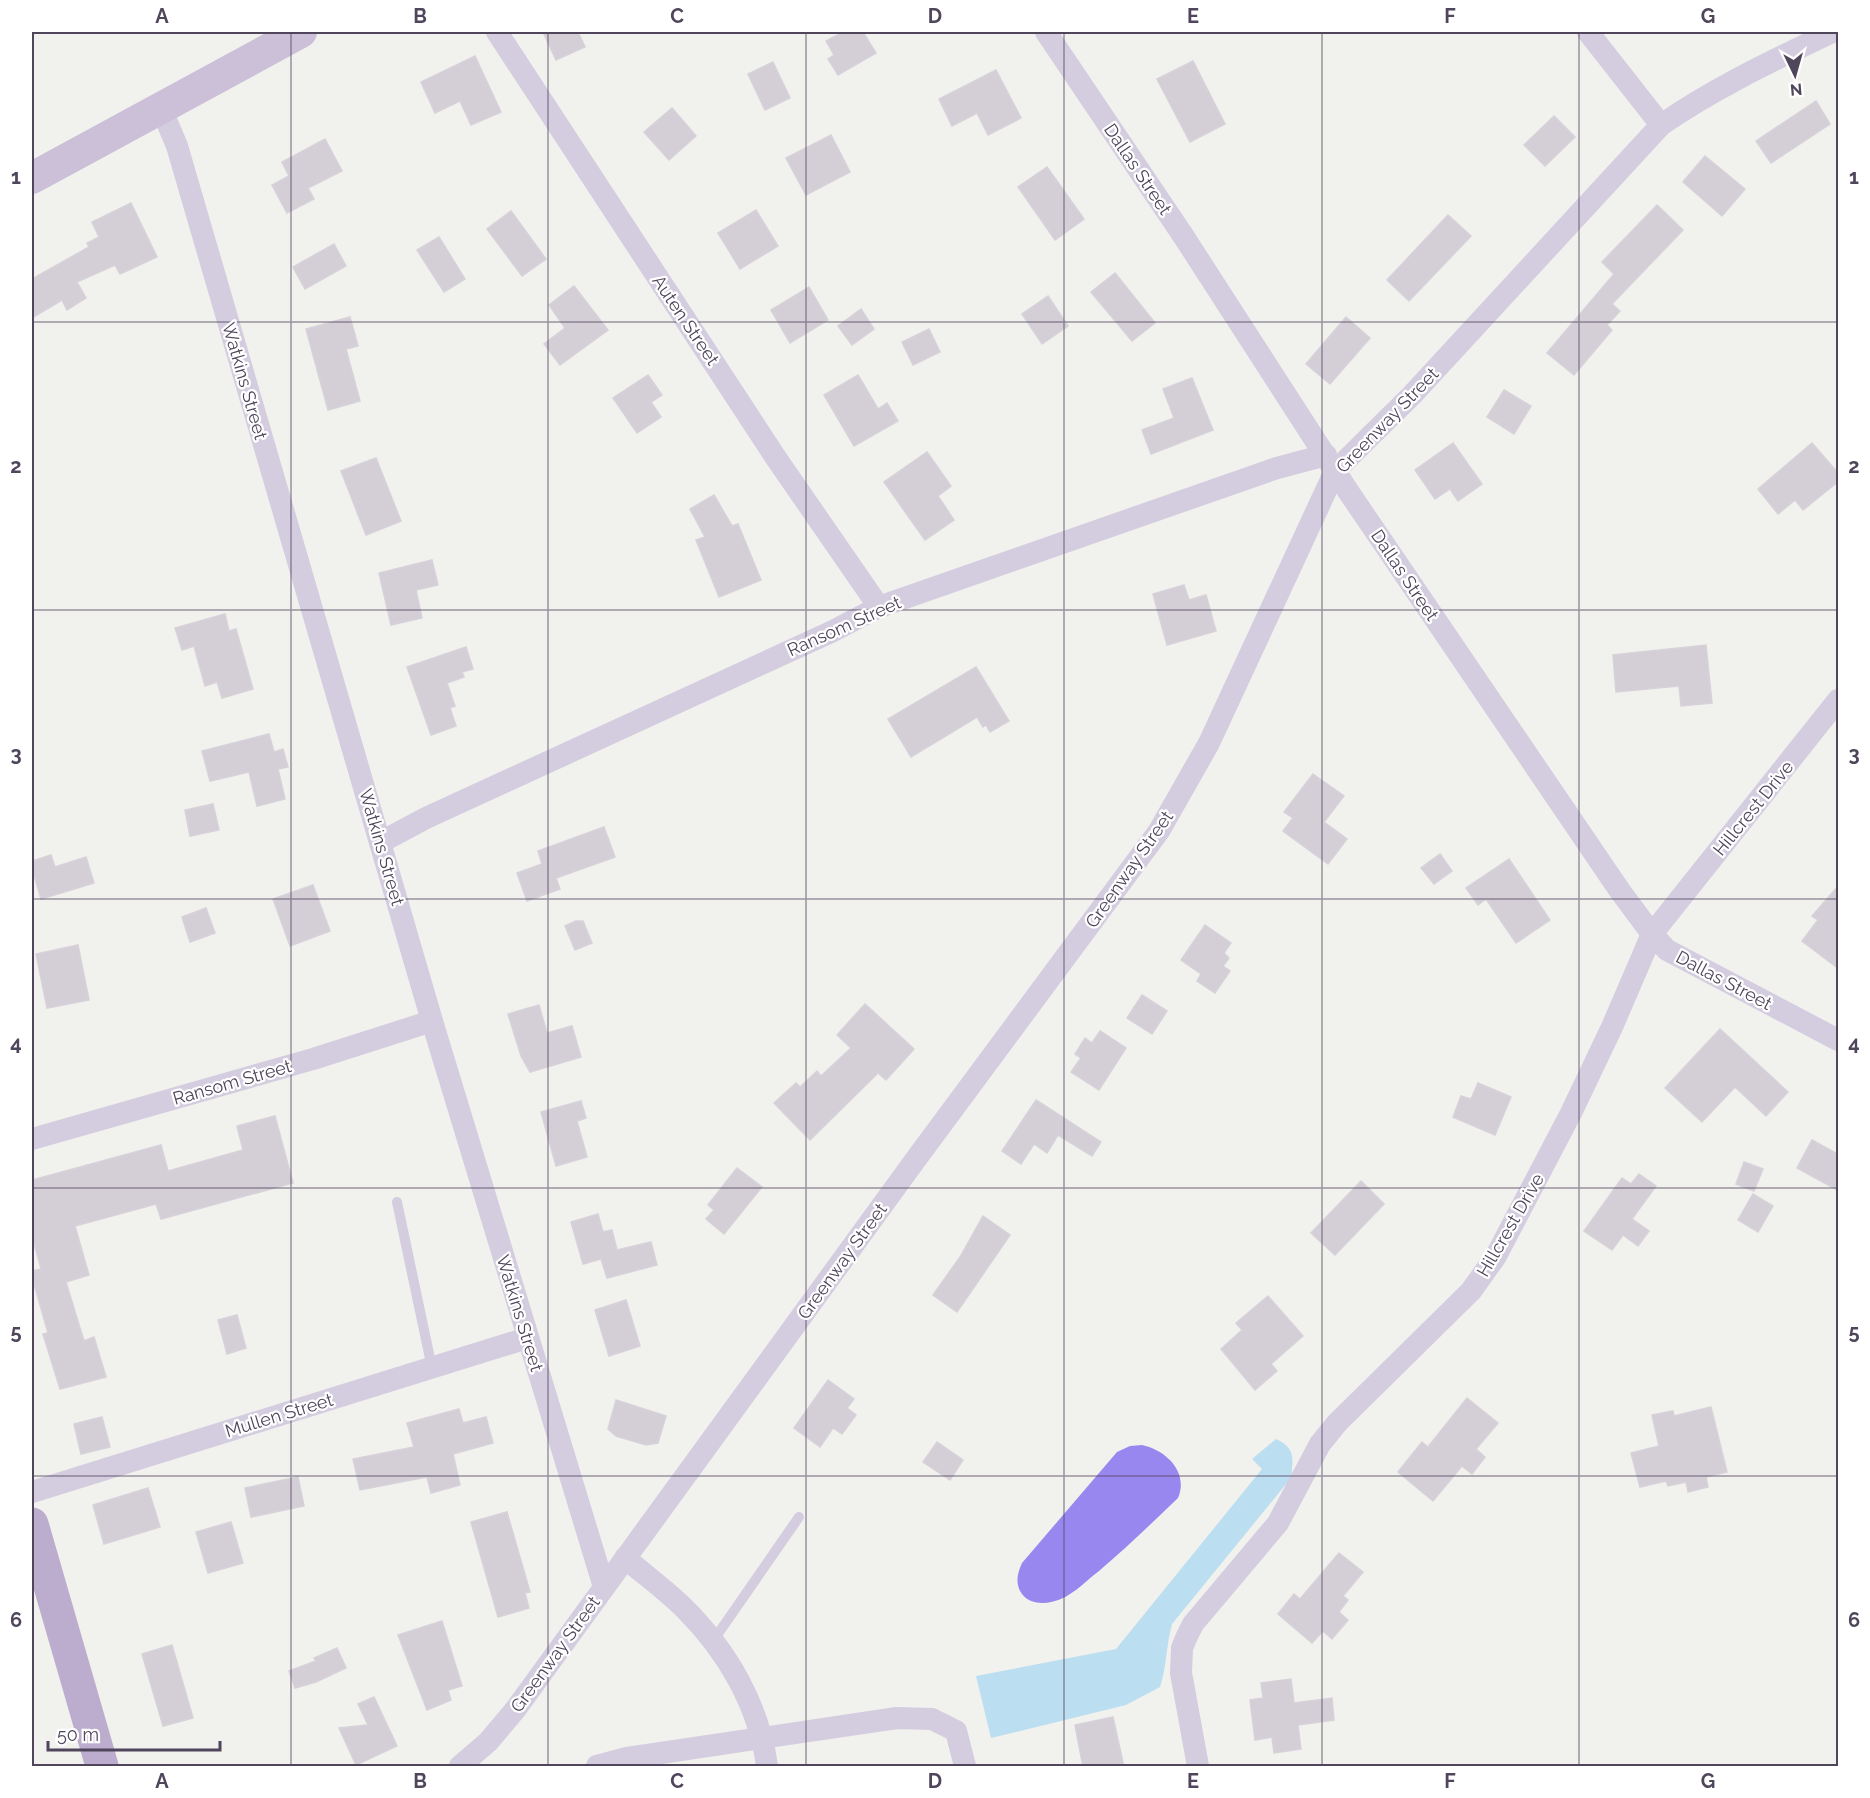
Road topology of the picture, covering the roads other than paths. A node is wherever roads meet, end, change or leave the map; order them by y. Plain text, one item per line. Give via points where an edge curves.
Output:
1 (302, 32) edge
2 (497, 32) edge
3 (1046, 32) edge
4 (1588, 32) edge
5 (1832, 32) edge
6 (161, 108) junction
7 (1661, 125) junction
8 (32, 178) edge
9 (1331, 463) junction
10 (879, 607) junction
11 (1839, 700) edge
12 (381, 842) junction
13 (1652, 934) junction
14 (432, 1022) junction
15 (1839, 1040) edge
16 (32, 1139) edge
17 (397, 1202) dead end
18 (527, 1338) junction
19 (432, 1368) junction
20 (32, 1492) edge
21 (799, 1517) dead end
22 (32, 1524) edge
23 (625, 1558) junction
24 (604, 1587) junction
25 (712, 1641) junction
26 (761, 1737) junction
27 (102, 1767) edge
28 (460, 1767) edge
29 (597, 1767) edge
30 (767, 1767) edge
31 (965, 1767) edge
32 (1198, 1767) edge

1 - 6 main road
2 - 10 street, Auten Street via 776,458
3 - 9 street, Dallas Street
4 - 7 street
5 - 7 street, Greenway Street
6 - 8 main road
6 - 12 street, Watkins Street via 177,146
7 - 9 street, Greenway Street via 1412,395
9 - 10 street, Ransom Street via 1277,468
9 - 13 street, Dallas Street
9 - 23 street, Greenway Street via 1209,743 1159,831
10 - 12 street, Ransom Street
11 - 13 street, Hillcrest Drive
12 - 14 street, Watkins Street
13 - 15 street, Dallas Street via 1667,950
13 - 32 street, Hillcrest Drive via 1575,1104 1496,1256 1471,1291 1337,1423 1320,1444 1278,1523 1193,1624 1182,1648 1182,1673
14 - 16 street, Ransom Street
14 - 18 street, Watkins Street
17 - 19 lane
18 - 19 street, Mullen Street
18 - 24 street, Watkins Street
19 - 20 street, Mullen Street
21 - 25 lane
22 - 27 main road
23 - 24 street, Greenway Street
23 - 25 street via 685,1609
24 - 28 street, Greenway Street via 515,1710
25 - 26 street via 742,1684
26 - 29 street via 627,1758
26 - 30 street
26 - 31 street via 897,1718 932,1719 956,1731

